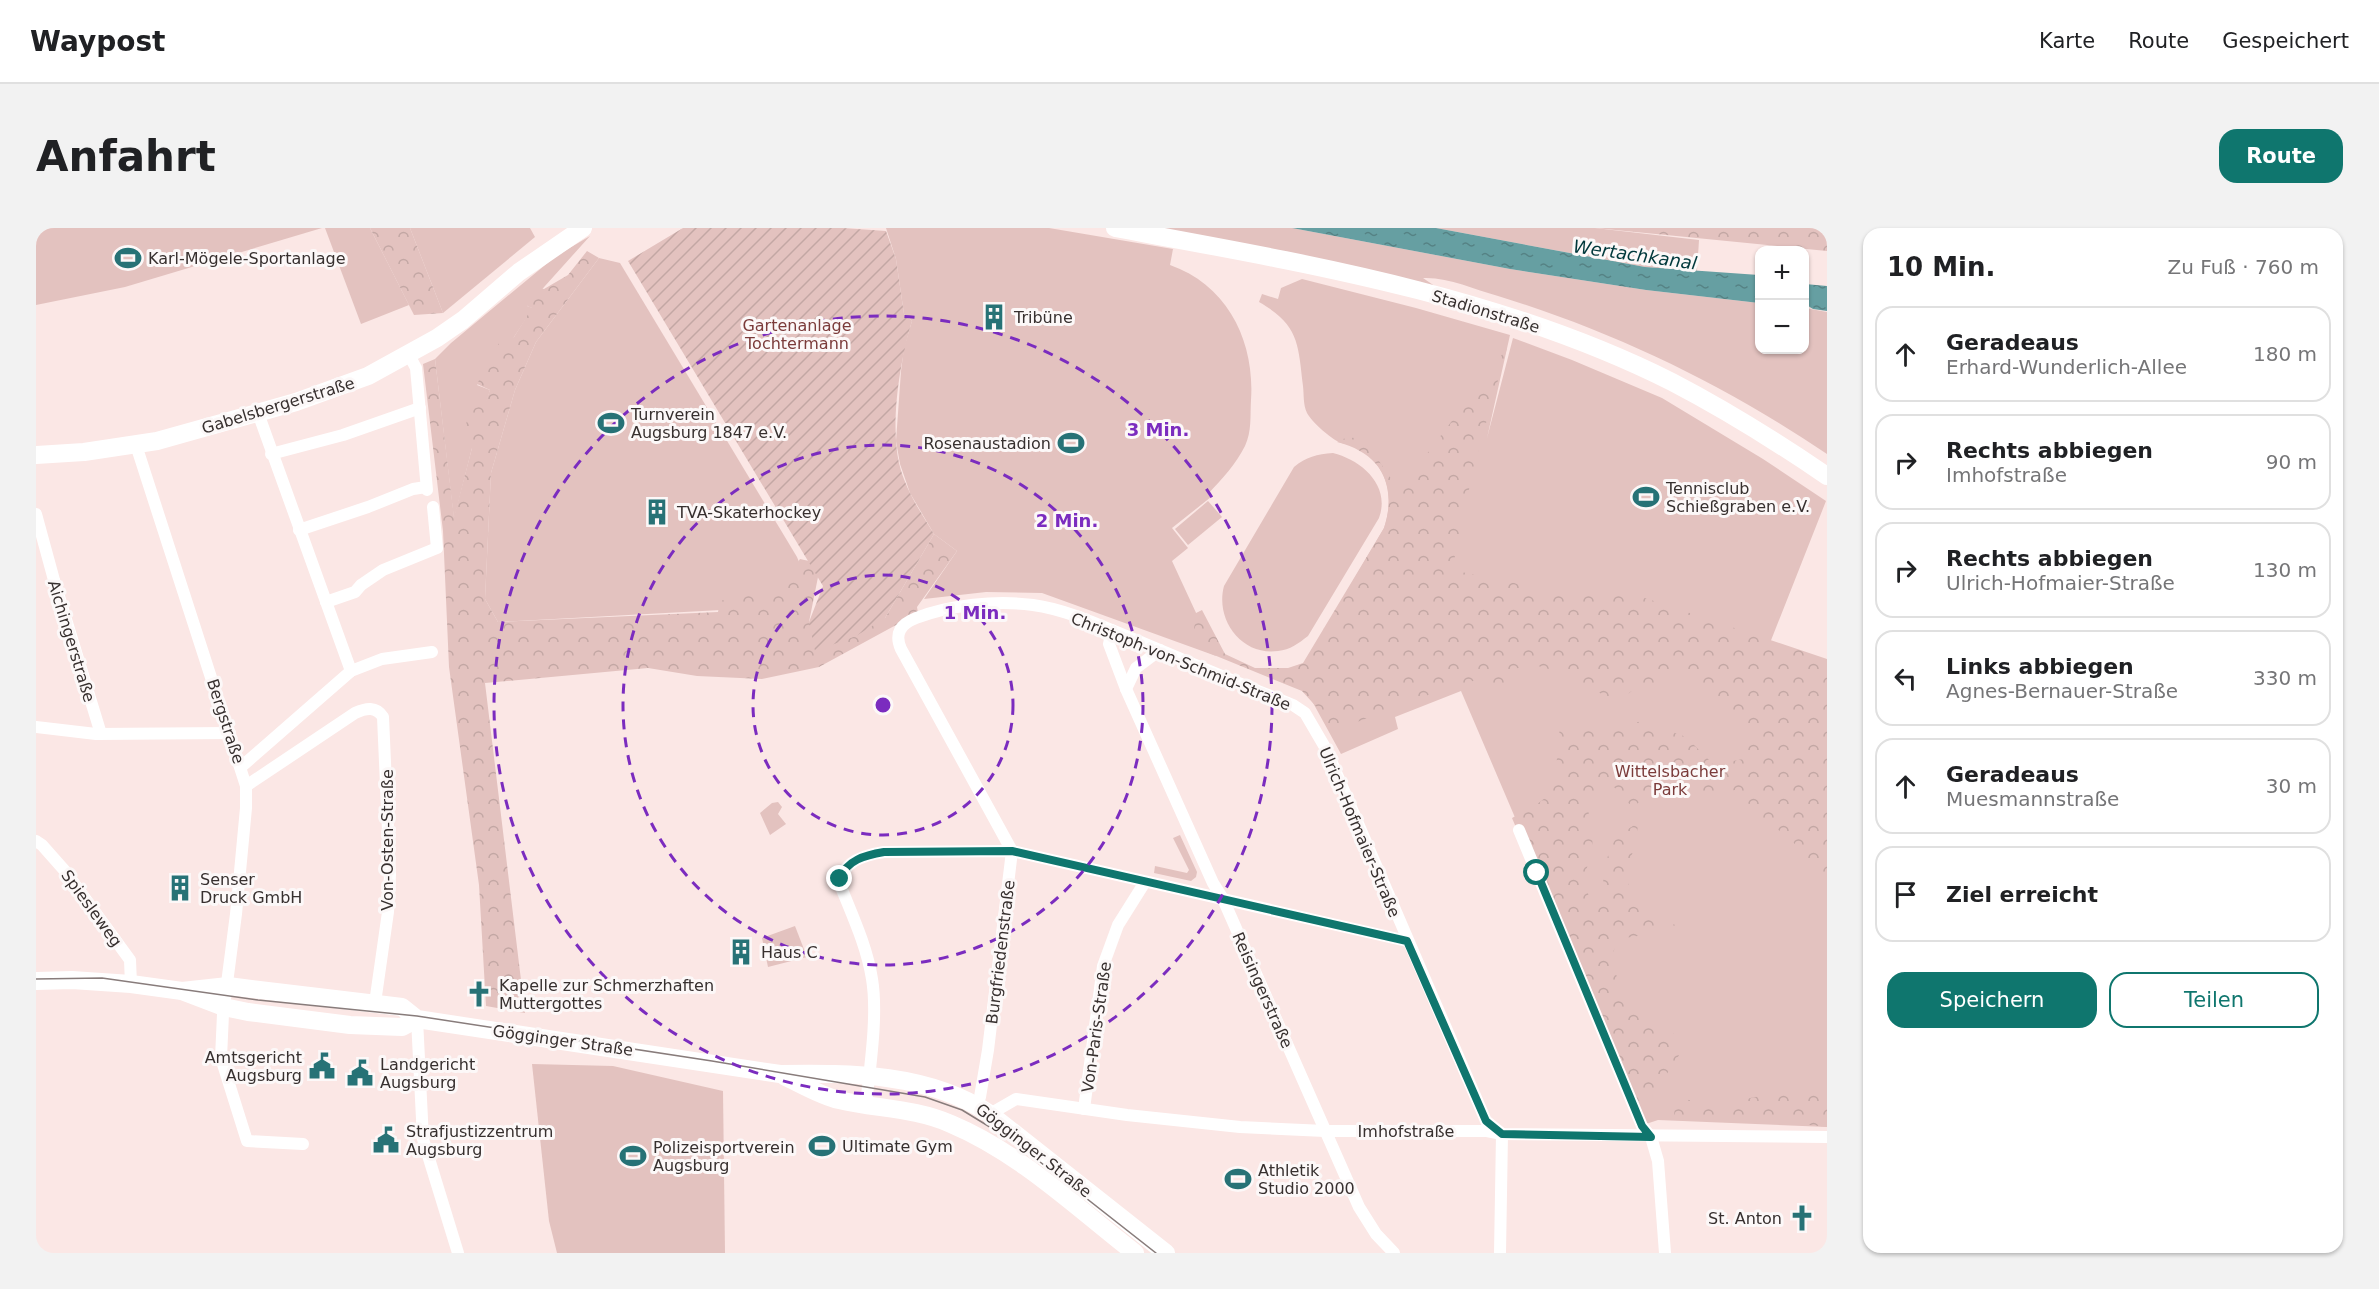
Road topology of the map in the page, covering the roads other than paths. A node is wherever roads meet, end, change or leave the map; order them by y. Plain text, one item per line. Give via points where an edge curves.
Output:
1 (583, 228) edge
2 (1115, 228) edge
3 (409, 355) junction
4 (420, 408) junction
5 (258, 413) junction
6 (136, 445) junction
7 (272, 454) junction
8 (36, 455) edge
9 (1827, 476) edge
10 (433, 507) dead end
11 (36, 514) edge
12 (298, 530) junction
13 (326, 602) junction
14 (1112, 630) junction
15 (1161, 650) junction
16 (432, 652) dead end
17 (351, 671) junction
18 (1126, 689) junction
19 (1305, 713) joint
20 (36, 727) edge
21 (101, 734) junction
22 (230, 734) junction
23 (241, 767) junction
24 (246, 786) junction
25 (1519, 830) dead end
26 (36, 841) edge
27 (1012, 851) junction
28 (1145, 882) junction
29 (1223, 899) junction
30 (1407, 941) junction
31 (36, 981) edge
32 (131, 984) junction
33 (228, 986) junction
34 (182, 991) junction
35 (375, 1003) junction
36 (224, 1007) junction
37 (417, 1018) junction
38 (780, 1074) junction
39 (869, 1076) junction
40 (866, 1104) junction
41 (983, 1109) junction
42 (1084, 1109) junction
43 (1325, 1131) junction
44 (1502, 1134) junction
45 (1651, 1137) junction
46 (1827, 1137) edge
47 (303, 1144) dead end
48 (458, 1253) edge
49 (1135, 1253) edge
50 (1166, 1253) edge
51 (1394, 1253) edge
52 (1500, 1253) edge
53 (1665, 1253) edge

1 - 3 main road, Gabelsbergerstraße via 519,272 464,320
2 - 9 main road, Stadionstraße via 1361,276 1525,322 1590,345 1670,381 1736,416
3 - 4 street via 416,369
3 - 5 main road, Gabelsbergerstraße via 322,394
4 - 7 street
4 - 12 street via 427,488 412,489
5 - 6 main road, Gabelsbergerstraße
5 - 7 street
6 - 8 main road, Gabelsbergerstraße
6 - 22 street, Bergstraße
7 - 12 street
10 - 13 street via 437,548 383,570 355,592
11 - 21 street, Aichingerstraße
12 - 13 street
13 - 17 street
14 - 15 street, Christoph-von-Schmid-Straße
14 - 18 street, Reisingerstraße via 1109,644
14 - 27 street, Christoph-von-Schmid-Straße via 1041,607 992,604 908,621 900,628 899,646
15 - 18 street via 1136,668
15 - 19 street, Christoph-von-Schmid-Straße
16 - 17 street via 382,659
17 - 23 street
18 - 29 street, Reisingerstraße
19 - 30 street, Ulrich-Hofmaier-Straße via 1326,749
20 - 21 street
21 - 22 street
22 - 23 street, Bergstraße
23 - 24 street, Bergstraße
24 - 33 street, Bergstraße
24 - 35 street, Von-Osten-Straße via 355,713 367,709 381,713 385,726 390,875
25 - 45 street via 1642,1126
26 - 32 street, Spiesleweg via 65,871 130,960
27 - 28 street
27 - 39 street via 884,852 857,860 843,872 841,887 872,976
27 - 41 street, Burgfriedenstraße via 980,1097
28 - 29 street
28 - 42 street, Von-Paris-Straße via 1118,925 1103,966
29 - 30 street
29 - 43 street, Reisingerstraße
30 - 44 street, Ulrich-Hofmaier-Straße via 1486,1121
31 - 32 main road, Gögginger Straße
32 - 34 main road, Gögginger Straße
33 - 34 main road, Gögginger Straße
33 - 35 main road, Gögginger Straße
33 - 36 street, Bergstraße
34 - 36 main road, Gögginger Straße
35 - 37 main road, Gögginger Straße via 402,1006
36 - 37 main road, Gögginger Straße via 350,1025 402,1027
36 - 47 street via 221,1058 248,1141
37 - 38 main road, Gögginger Straße
37 - 48 street via 423,1139
38 - 39 main road, Gögginger Straße
38 - 40 main road, Gögginger Straße via 838,1100
39 - 40 street
39 - 41 main road, Gögginger Straße via 944,1090
40 - 49 main road, Gögginger Straße via 909,1110 949,1123 997,1148
41 - 42 street, Imhofstraße via 1016,1099
41 - 50 main road, Gögginger Straße
42 - 43 street, Imhofstraße via 1240,1127
43 - 44 street, Imhofstraße
43 - 51 street, Reisingerstraße via 1367,1221
44 - 45 street, Imhofstraße
44 - 52 street
45 - 46 street, Imhofstraße
45 - 53 street via 1658,1161

